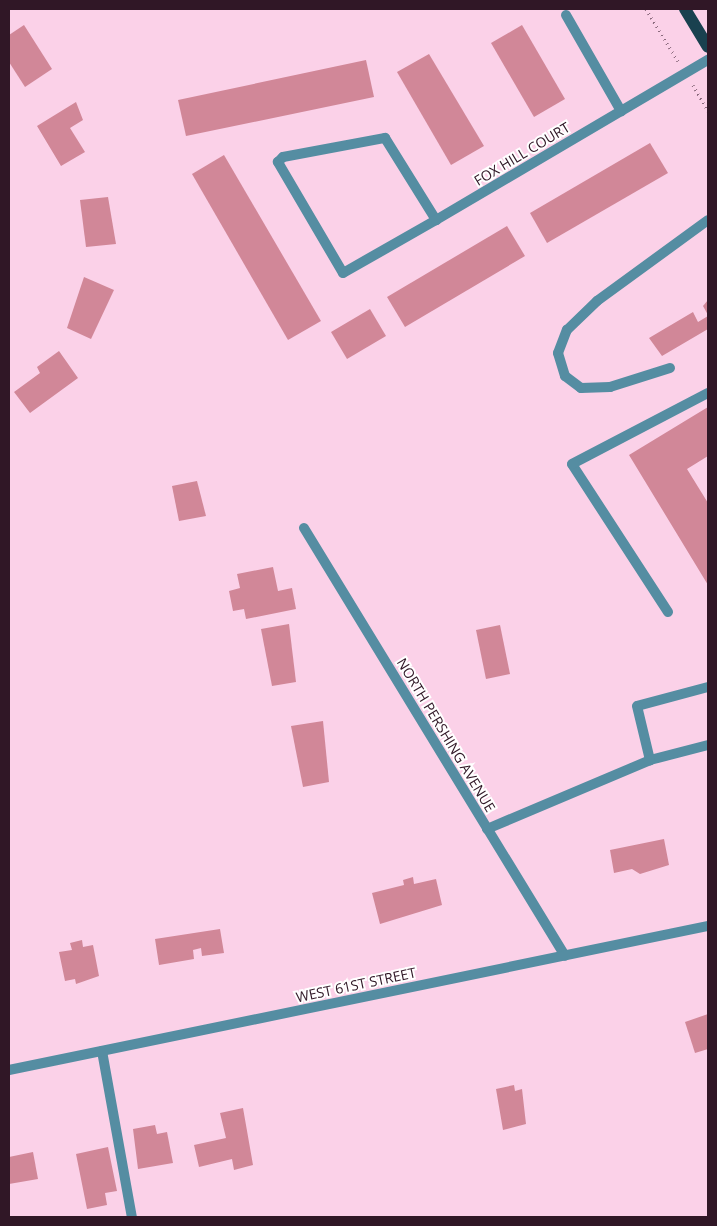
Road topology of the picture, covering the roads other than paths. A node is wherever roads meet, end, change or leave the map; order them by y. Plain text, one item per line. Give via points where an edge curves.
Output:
1 (685, 9) edge
2 (566, 15) dead end
3 (708, 47) edge
4 (708, 60) edge
5 (621, 111) junction
6 (436, 220) junction
7 (708, 220) edge
8 (670, 368) dead end
9 (708, 392) edge
10 (304, 528) dead end
11 (668, 612) dead end
12 (708, 687) edge
13 (708, 745) edge
14 (650, 760) junction
15 (488, 829) junction
16 (708, 926) edge
17 (564, 956) junction
18 (102, 1051) junction
19 (9, 1070) edge
20 (132, 1217) edge

1 - 3 main road
2 - 5 street
4 - 5 street, FOX HILL COURT
5 - 6 street, FOX HILL COURT
6 - 6 street, FOX HILL COURT via 385,138 279,159 278,165 343,273
7 - 8 street via 597,301 567,330 558,353 565,376 581,388 610,387
9 - 11 street via 572,464
10 - 15 street, NORTH PERSHING AVENUE
12 - 14 street via 637,706
13 - 14 street
14 - 15 street
15 - 17 street, NORTH PERSHING AVENUE
16 - 17 street, WEST 61ST STREET
17 - 18 street, WEST 61ST STREET
18 - 19 street, WEST 61ST STREET
18 - 20 street

